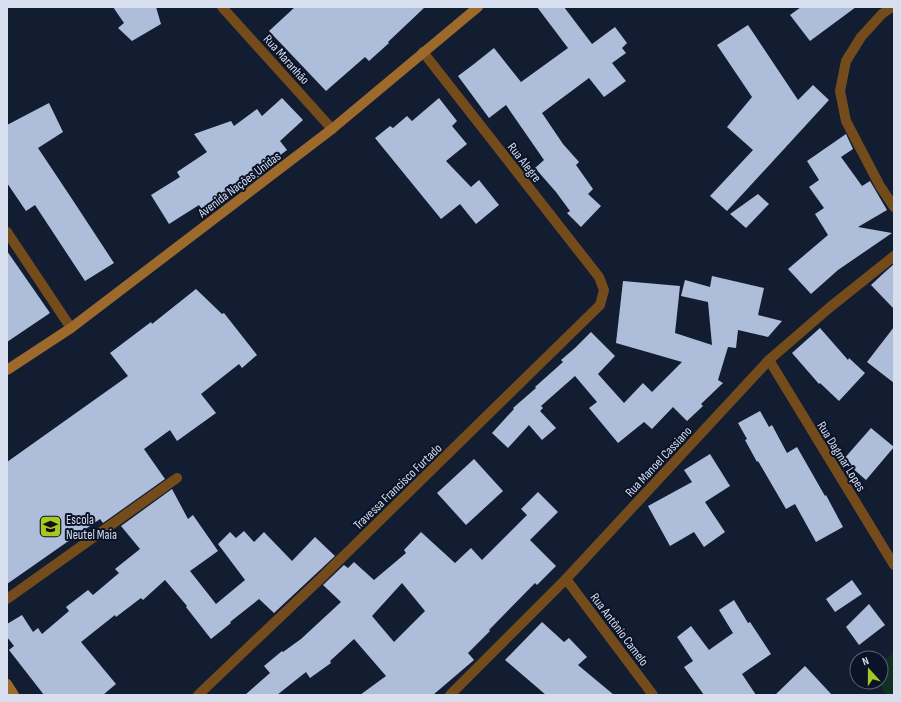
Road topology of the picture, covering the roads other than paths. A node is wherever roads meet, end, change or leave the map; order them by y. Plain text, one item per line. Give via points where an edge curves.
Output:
1 (222, 7) edge
2 (478, 7) edge
3 (892, 7) edge
4 (423, 52) junction
5 (332, 129) junction
6 (894, 206) edge
7 (7, 232) edge
8 (894, 256) edge
9 (604, 290) joint
10 (71, 328) junction
11 (769, 360) junction
12 (7, 370) edge
13 (177, 478) dead end
14 (894, 565) edge
15 (566, 580) junction
16 (7, 599) edge
17 (7, 684) edge
18 (14, 695) edge
19 (198, 695) edge
20 (450, 695) edge
21 (653, 695) edge

1 - 5 street, Rua Maranhão
2 - 4 street, Avenida Nações Unidas
3 - 6 street via 882,14 862,37 846,61 840,91 846,121 880,186
4 - 5 street, Avenida Nações Unidas
4 - 9 street, Rua Alegre via 599,277
5 - 10 street, Avenida Nações Unidas
7 - 10 street
8 - 11 street, Rua Manoel Cassiano
9 - 19 street, Travessa Francisco Furtado via 600,305 561,345
10 - 12 street, Avenida Nações Unidas
11 - 14 street, Rua Dagmar Lopes
11 - 15 street, Rua Manoel Cassiano
13 - 16 street
15 - 20 street, Rua Manoel Cassiano
15 - 21 street, Rua Antônio Camelo
17 - 18 street

